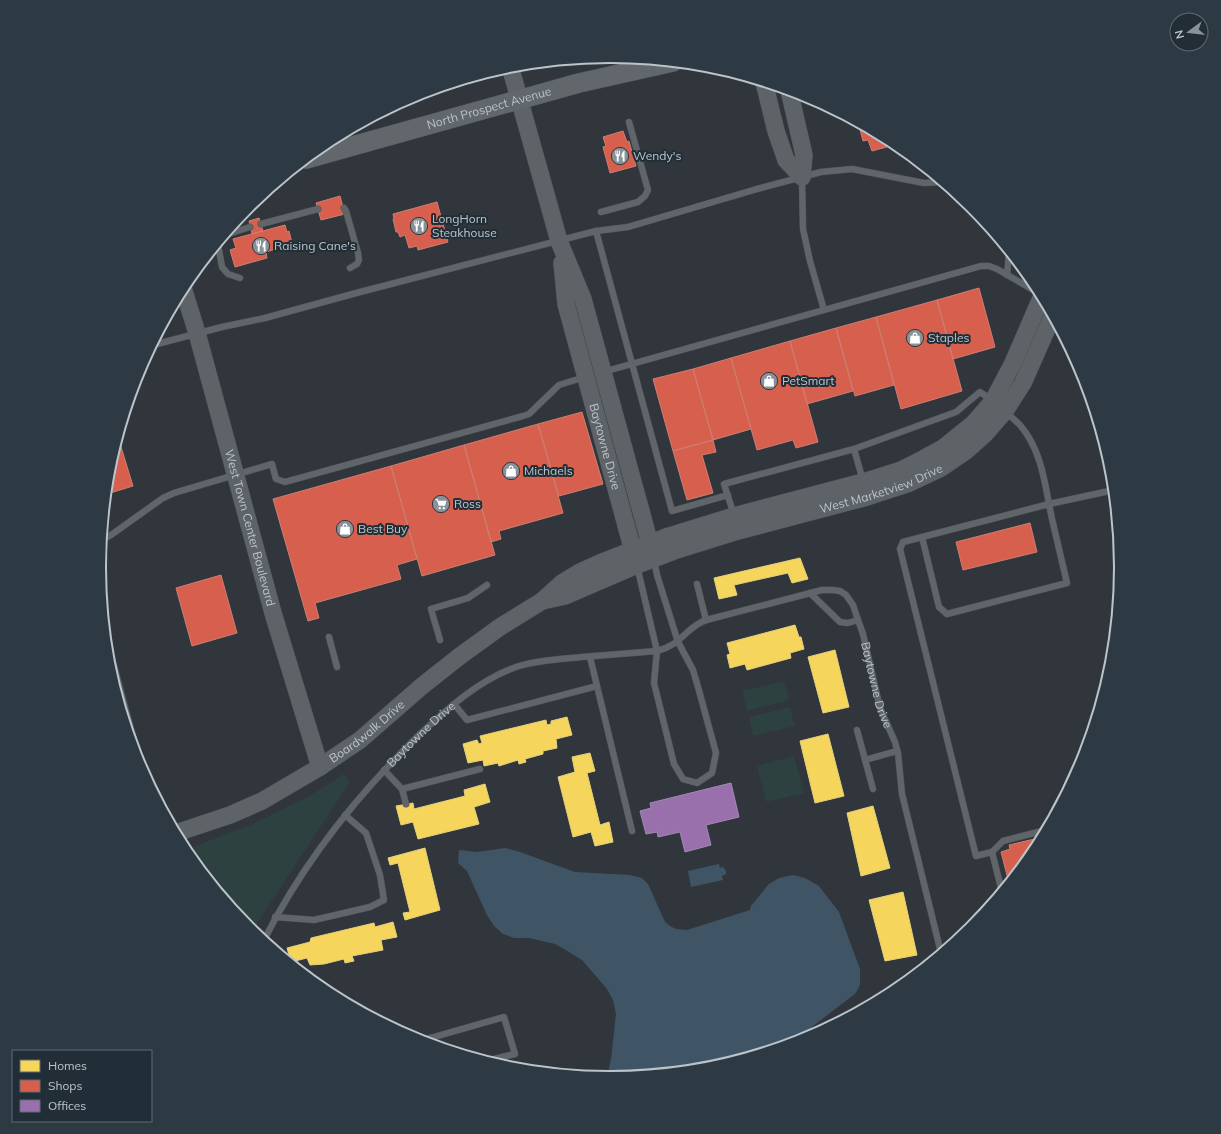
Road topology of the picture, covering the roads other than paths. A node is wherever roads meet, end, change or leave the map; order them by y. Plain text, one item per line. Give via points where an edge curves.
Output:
1 (658, 65) edge
2 (512, 73) edge
3 (765, 88) edge
4 (790, 96) edge
5 (519, 100) junction
6 (629, 122) dead end
7 (320, 155) edge
8 (802, 177) junction
9 (936, 182) edge
10 (344, 208) dead end
11 (318, 209) dead end
12 (601, 212) dead end
13 (261, 224) dead end
14 (250, 227) dead end
15 (596, 231) junction
16 (235, 232) edge
17 (559, 241) junction
18 (219, 250) edge
19 (1008, 257) edge
20 (350, 268) dead end
21 (1007, 274) junction
22 (240, 278) dead end
23 (1031, 289) edge
24 (185, 296) edge
25 (1039, 302) edge
26 (824, 310) junction
27 (1050, 321) edge
28 (196, 333) junction
29 (158, 344) edge
30 (633, 364) junction
31 (594, 375) junction
32 (999, 406) junction
33 (854, 449) junction
34 (235, 475) junction
35 (865, 490) junction
36 (1108, 491) edge
37 (728, 495) junction
38 (1049, 504) junction
39 (736, 523) junction
40 (108, 537) edge
41 (922, 537) junction
42 (652, 551) junction
43 (635, 557) junction
44 (697, 584) dead end
45 (487, 585) dead end
46 (810, 594) junction
47 (706, 620) junction
48 (858, 620) junction
49 (329, 637) dead end
50 (440, 640) dead end
51 (678, 642) junction
52 (657, 651) junction
53 (590, 656) junction
54 (337, 667) dead end
55 (596, 686) junction
56 (454, 704) junction
57 (857, 730) dead end
58 (897, 751) junction
59 (865, 760) junction
60 (320, 768) junction
61 (480, 769) dead end
62 (384, 770) junction
63 (402, 789) junction
64 (873, 789) dead end
65 (406, 804) dead end
66 (346, 815) junction
67 (181, 831) edge
68 (632, 831) dead end
69 (1039, 832) edge
70 (992, 852) junction
71 (1000, 885) edge
72 (275, 917) junction
73 (266, 935) edge
74 (940, 949) edge
75 (430, 1037) edge
76 (498, 1058) edge

1 - 5 main road, North Prospect Avenue
2 - 5 street, Baytowne Drive
3 - 8 street via 786,160
4 - 8 street via 804,155
5 - 7 main road, North Prospect Avenue
5 - 17 street, Baytowne Drive
6 - 12 lane via 648,190 638,202
8 - 9 lane via 852,169 924,183
8 - 15 lane via 628,226
8 - 26 lane via 803,229
10 - 20 lane via 359,260
11 - 13 lane
14 - 16 lane
15 - 17 lane
15 - 30 lane
17 - 28 lane via 265,318
17 - 31 street, Baytowne Drive via 583,299
18 - 22 lane via 222,267 228,274
19 - 21 lane
21 - 23 lane
21 - 26 lane via 989,266 981,266
24 - 28 street, West Town Center Boulevard
25 - 32 street, West Marketview Drive via 1012,365
26 - 30 lane
27 - 32 street, West Marketview Drive via 1023,383
28 - 29 lane
28 - 34 street, West Town Center Boulevard
30 - 31 lane
30 - 37 lane via 672,511
31 - 34 lane via 559,385 529,414 488,427 285,482 276,479 272,464
31 - 42 street, Baytowne Drive
31 - 43 street, Baytowne Drive
32 - 33 lane via 980,392 956,412
32 - 35 street, West Marketview Drive via 985,434 941,468 907,484
32 - 38 lane via 1020,425 1029,438 1043,471
33 - 35 lane
33 - 37 lane via 724,484
34 - 40 lane via 163,498
34 - 60 street, West Town Center Boulevard
35 - 39 street, West Marketview Drive
36 - 38 lane
37 - 39 lane
38 - 41 lane
38 - 41 lane via 1068,583 947,614 939,607
39 - 42 street, West Marketview Drive
41 - 70 lane via 902,542 900,549 976,856
42 - 43 street, West Marketview Drive
42 - 51 lane, Baytowne Drive
43 - 52 lane, Baytowne Drive
43 - 60 street, Boardwalk Drive via 565,596 542,601 500,628 460,656 360,740
44 - 47 lane
45 - 50 lane via 468,598 431,608
46 - 47 lane, Baytowne Drive
46 - 48 lane via 840,622
46 - 48 lane, Baytowne Drive via 822,590 840,591 853,605
47 - 51 lane, Baytowne Drive
48 - 58 lane, Baytowne Drive via 880,708
49 - 54 lane
51 - 52 lane, Baytowne Drive
51 - 52 lane via 693,670 716,753 712,773 697,783 683,779 674,764 654,683
52 - 53 lane, Baytowne Drive
53 - 55 lane
53 - 56 lane, Baytowne Drive via 520,666 481,684
55 - 56 lane via 467,720
55 - 68 lane
56 - 62 lane, Baytowne Drive
57 - 59 lane
58 - 59 lane
58 - 74 lane, Baytowne Drive via 905,808
59 - 64 lane
60 - 67 street, Boardwalk Drive via 262,801
61 - 63 lane
62 - 63 lane
62 - 66 lane, Baytowne Drive
63 - 65 lane
66 - 72 lane, Baytowne Drive via 300,876
66 - 72 lane via 366,833 380,875 384,900 370,907 314,920
69 - 70 lane via 1003,841
70 - 71 lane
72 - 73 lane, Baytowne Drive
75 - 76 lane via 504,1017 515,1054

